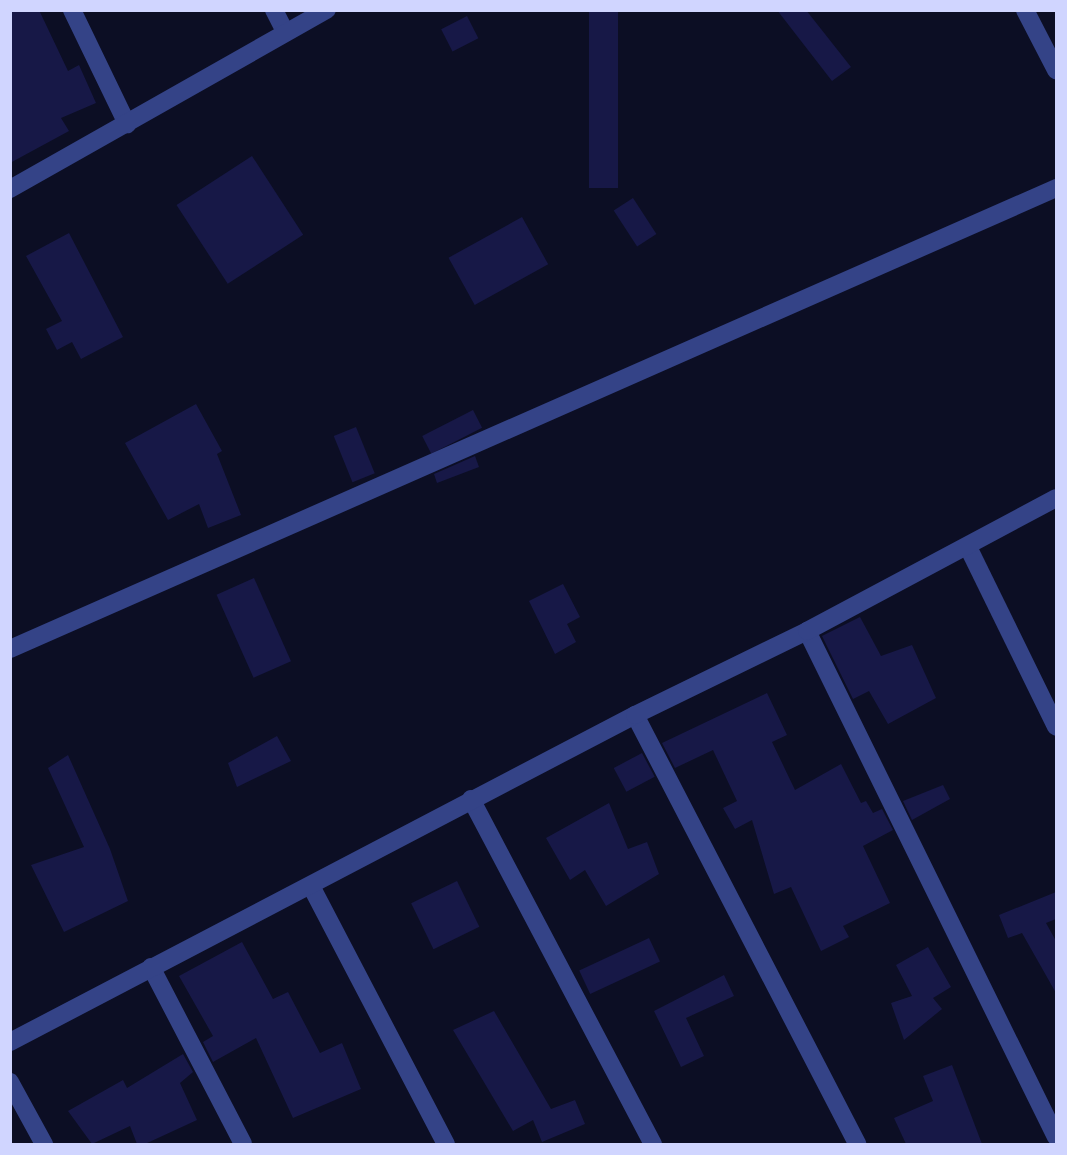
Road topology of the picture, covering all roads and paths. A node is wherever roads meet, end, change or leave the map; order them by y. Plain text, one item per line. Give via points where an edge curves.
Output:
1 (72, 10) edge
2 (274, 10) edge
3 (327, 10) edge
4 (1025, 10) edge
5 (285, 33) junction
6 (1056, 70) edge
7 (127, 124) junction
8 (1056, 188) edge
9 (10, 189) edge
10 (1056, 498) edge
11 (968, 547) junction
12 (807, 631) junction
13 (10, 649) edge
14 (635, 715) junction
15 (1056, 727) edge
16 (471, 799) junction
17 (311, 885) junction
18 (151, 967) junction
19 (10, 1042) edge
20 (10, 1082) edge
21 (1056, 1137) edge
22 (44, 1144) edge
23 (243, 1144) edge
24 (446, 1144) edge
25 (653, 1144) edge
26 (857, 1144) edge

1 - 7 street
2 - 5 street
3 - 5 street
4 - 6 street
5 - 7 street
7 - 9 street
8 - 13 street
10 - 11 street
11 - 12 street
11 - 15 street
12 - 14 street
12 - 21 street
14 - 16 street
14 - 26 street
16 - 17 street
16 - 25 street
17 - 18 street
17 - 24 street
18 - 19 street
18 - 23 street
20 - 22 street

